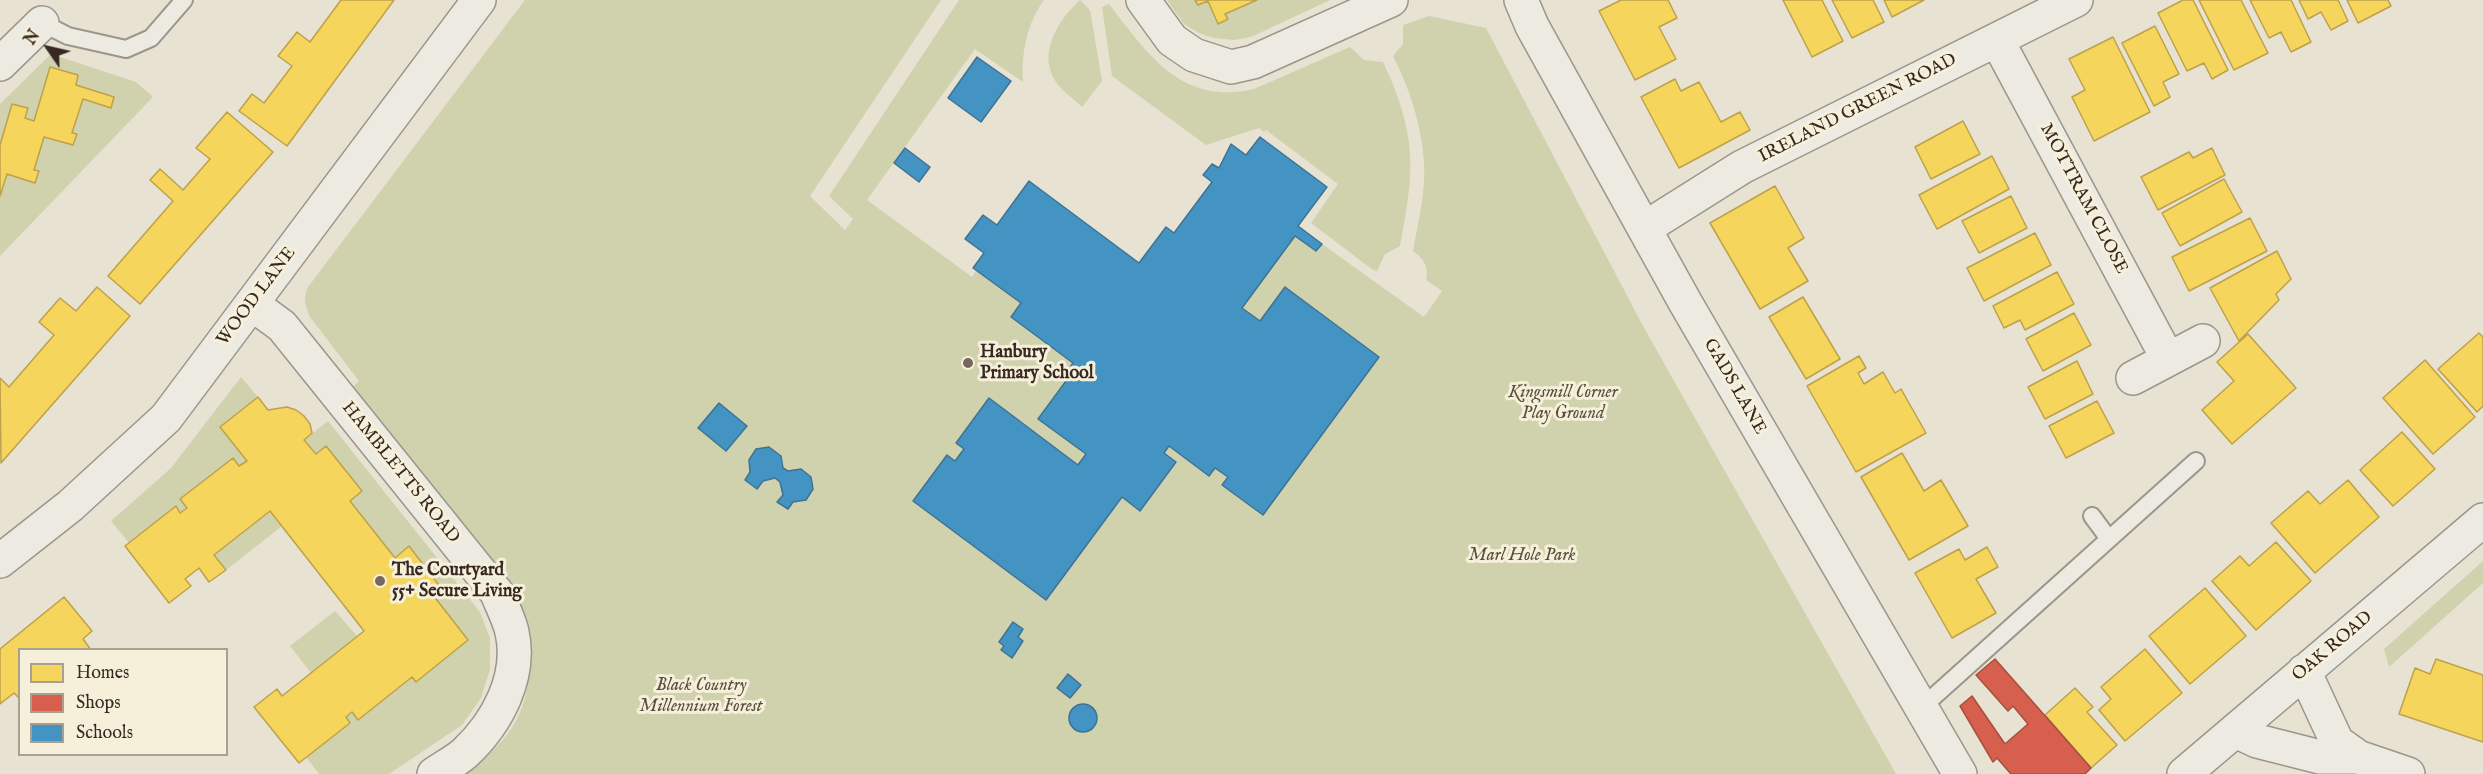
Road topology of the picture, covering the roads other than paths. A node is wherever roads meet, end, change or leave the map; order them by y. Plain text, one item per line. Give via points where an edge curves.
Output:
1 (184, 0) edge
2 (479, 0) edge
3 (1143, 0) edge
4 (1391, 0) edge
5 (1521, 0) edge
6 (2076, 0) edge
7 (42, 23) joint
8 (1997, 39) junction
9 (0, 64) edge
10 (1645, 228) junction
11 (252, 304) junction
12 (2203, 341) dead end
13 (2168, 359) junction
14 (2133, 378) dead end
15 (2196, 461) dead end
16 (2092, 516) dead end
17 (2483, 520) edge
18 (2109, 539) junction
19 (0, 561) edge
20 (2304, 671) junction
21 (1920, 708) junction
22 (2236, 731) junction
23 (2358, 757) junction
24 (1957, 772) edge
25 (434, 774) edge
26 (2184, 774) edge
27 (2408, 774) edge

1 - 7 lane via 151,38 126,49 68,36
2 - 11 street, WOOD LANE
3 - 4 street via 1172,40 1194,55 1230,67 1253,62
5 - 10 street, GADS LANE
6 - 8 street, IRELAND GREEN ROAD
7 - 9 street
8 - 10 street, IRELAND GREEN ROAD via 1742,167
8 - 13 street, MOTTRAM CLOSE
10 - 21 street, GADS LANE
11 - 19 street, WOOD LANE via 166,418 70,507
11 - 25 street, HAMBLETTS ROAD via 282,326 497,593 512,633 514,665 504,699 464,754
12 - 13 street
13 - 14 street
15 - 18 lane
16 - 18 lane
17 - 20 street, OAK ROAD
18 - 21 lane
20 - 22 street, OAK ROAD
20 - 23 street via 2337,742
21 - 24 street, GADS LANE
22 - 23 street via 2257,741 2320,758
22 - 26 street, OAK ROAD
23 - 27 street

